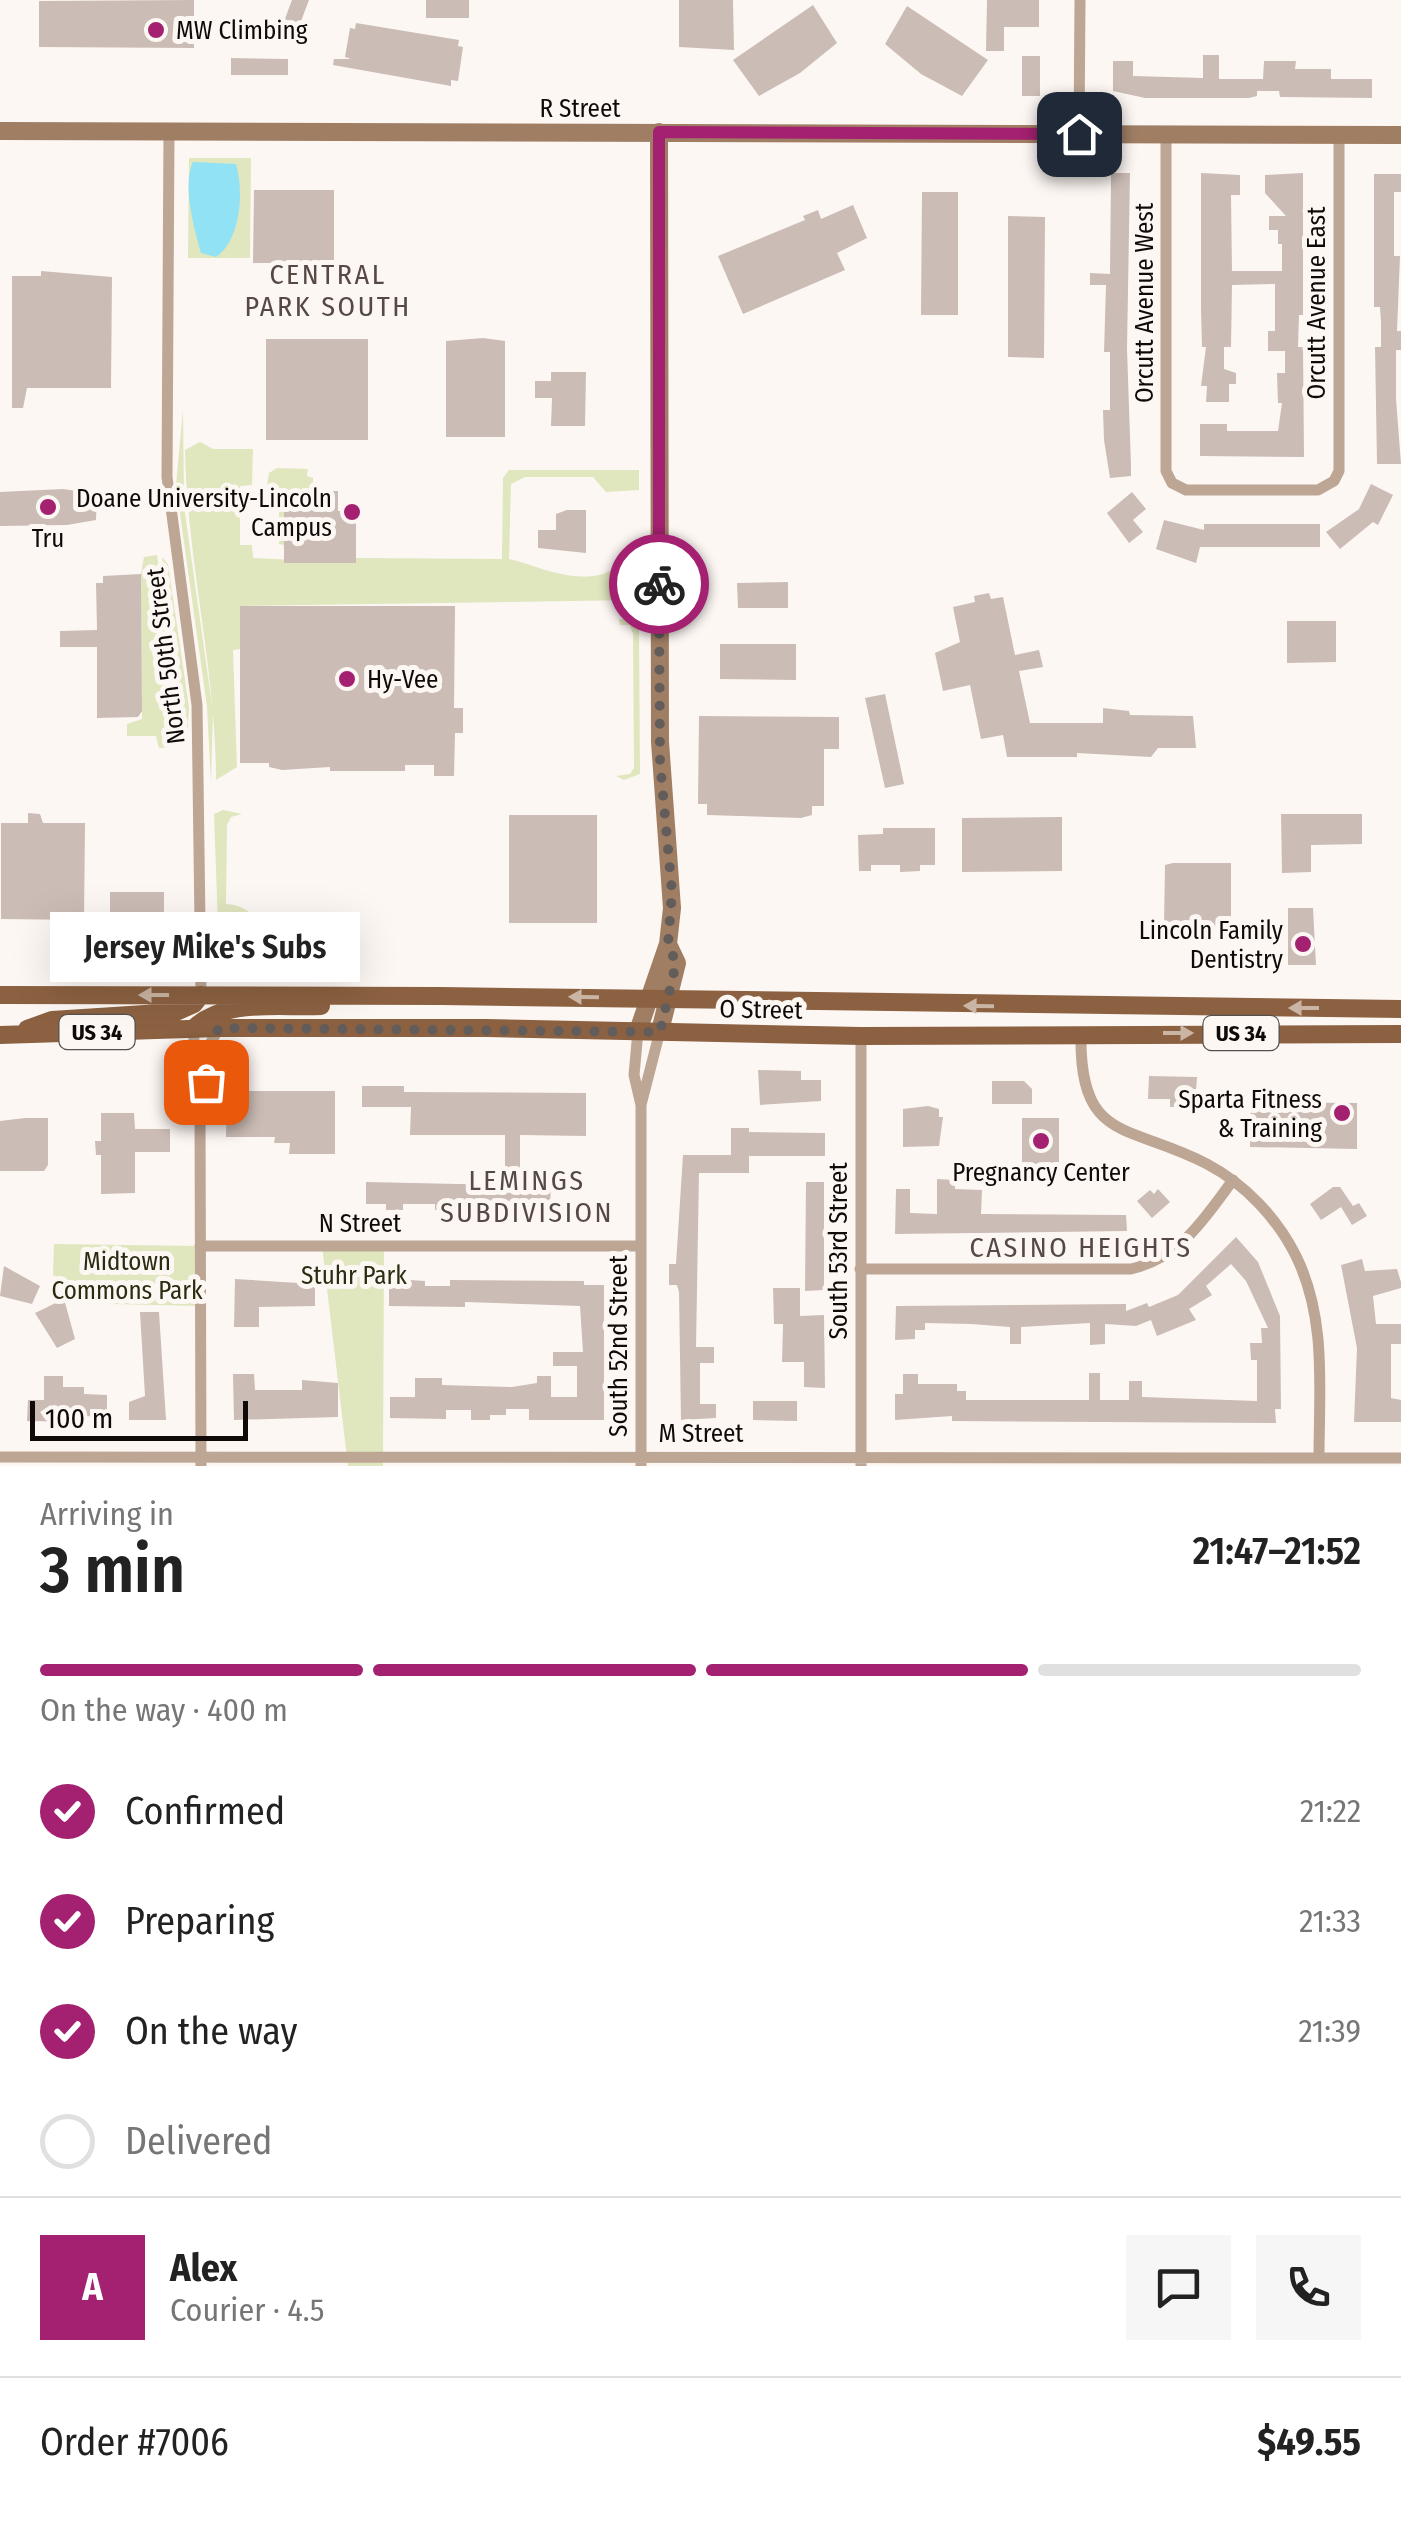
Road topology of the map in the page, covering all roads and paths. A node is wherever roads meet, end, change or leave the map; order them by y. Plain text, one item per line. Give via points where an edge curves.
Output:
1 (1080, 0) edge
2 (0, 131) edge
3 (169, 132) junction
4 (659, 132) junction
5 (1079, 134) junction
6 (1166, 134) junction
7 (1338, 135) junction
8 (1401, 135) edge
9 (1339, 472) joint
10 (201, 994) junction
11 (379, 995) junction
12 (0, 996) edge
13 (658, 999) junction
14 (1401, 1008) edge
15 (193, 1028) junction
16 (219, 1028) junction
17 (638, 1031) junction
18 (660, 1032) junction
19 (1080, 1033) junction
20 (1401, 1034) edge
21 (6, 1035) edge
22 (861, 1036) junction
23 (640, 1105) junction
24 (200, 1111) junction
25 (1233, 1180) junction
26 (200, 1246) junction
27 (640, 1246) junction
28 (860, 1270) junction
29 (0, 1456) edge
30 (1319, 1458) junction
31 (1401, 1458) edge
32 (201, 1461) edge
33 (641, 1461) edge
34 (861, 1461) edge
35 (1082, 1461) edge

1 - 5 street
2 - 3 main road, R Street
3 - 4 main road, R Street
3 - 10 street, North 50th Street via 167,477 198,705
4 - 5 main road, R Street
4 - 13 main road via 660,752 672,892 668,944 676,963
5 - 6 main road, R Street
6 - 7 main road, R Street
6 - 9 street, Orcutt Avenue West via 1166,471 1178,488 1224,490 1318,490
7 - 8 main road, R Street
7 - 9 street, Orcutt Avenue East
10 - 11 main road, O Street / US 34
10 -> 12 main road, O Street / US 34
10 - 21 main road via 176,1012 52,1020
13 -> 11 main road, O Street / US 34
11 - 15 main road via 324,1006 224,1010
14 -> 13 main road, O Street / US 34
13 - 17 main road
13 - 18 main road
15 - 16 main road, O Street / US 34
15 - 21 main road, O Street / US 34
15 - 24 street
16 - 17 main road, O Street / US 34
16 - 24 street via 210,1044
17 - 18 main road, O Street / US 34
17 - 23 street, South 52nd Street via 634,1074
18 - 22 main road, O Street / US 34
18 - 23 street, South 52nd Street
19 -> 20 main road, O Street / US 34
19 - 22 main road, O Street / US 34
19 - 25 street via 1081,1076 1098,1113 1120,1130
22 - 28 street, South 53rd Street
23 - 27 street, South 52nd Street
24 - 26 street
25 - 28 street via 1184,1243 1132,1269
25 - 30 street via 1282,1233 1307,1283 1319,1337
26 - 27 street, N Street
26 - 32 street
27 - 33 street, South 52nd Street
28 - 34 street, South 53rd Street
29 - 32 street, M Street
30 - 31 street, M Street
30 - 35 street, M Street
32 - 33 street, M Street
33 - 34 street, M Street
34 - 35 street, M Street

